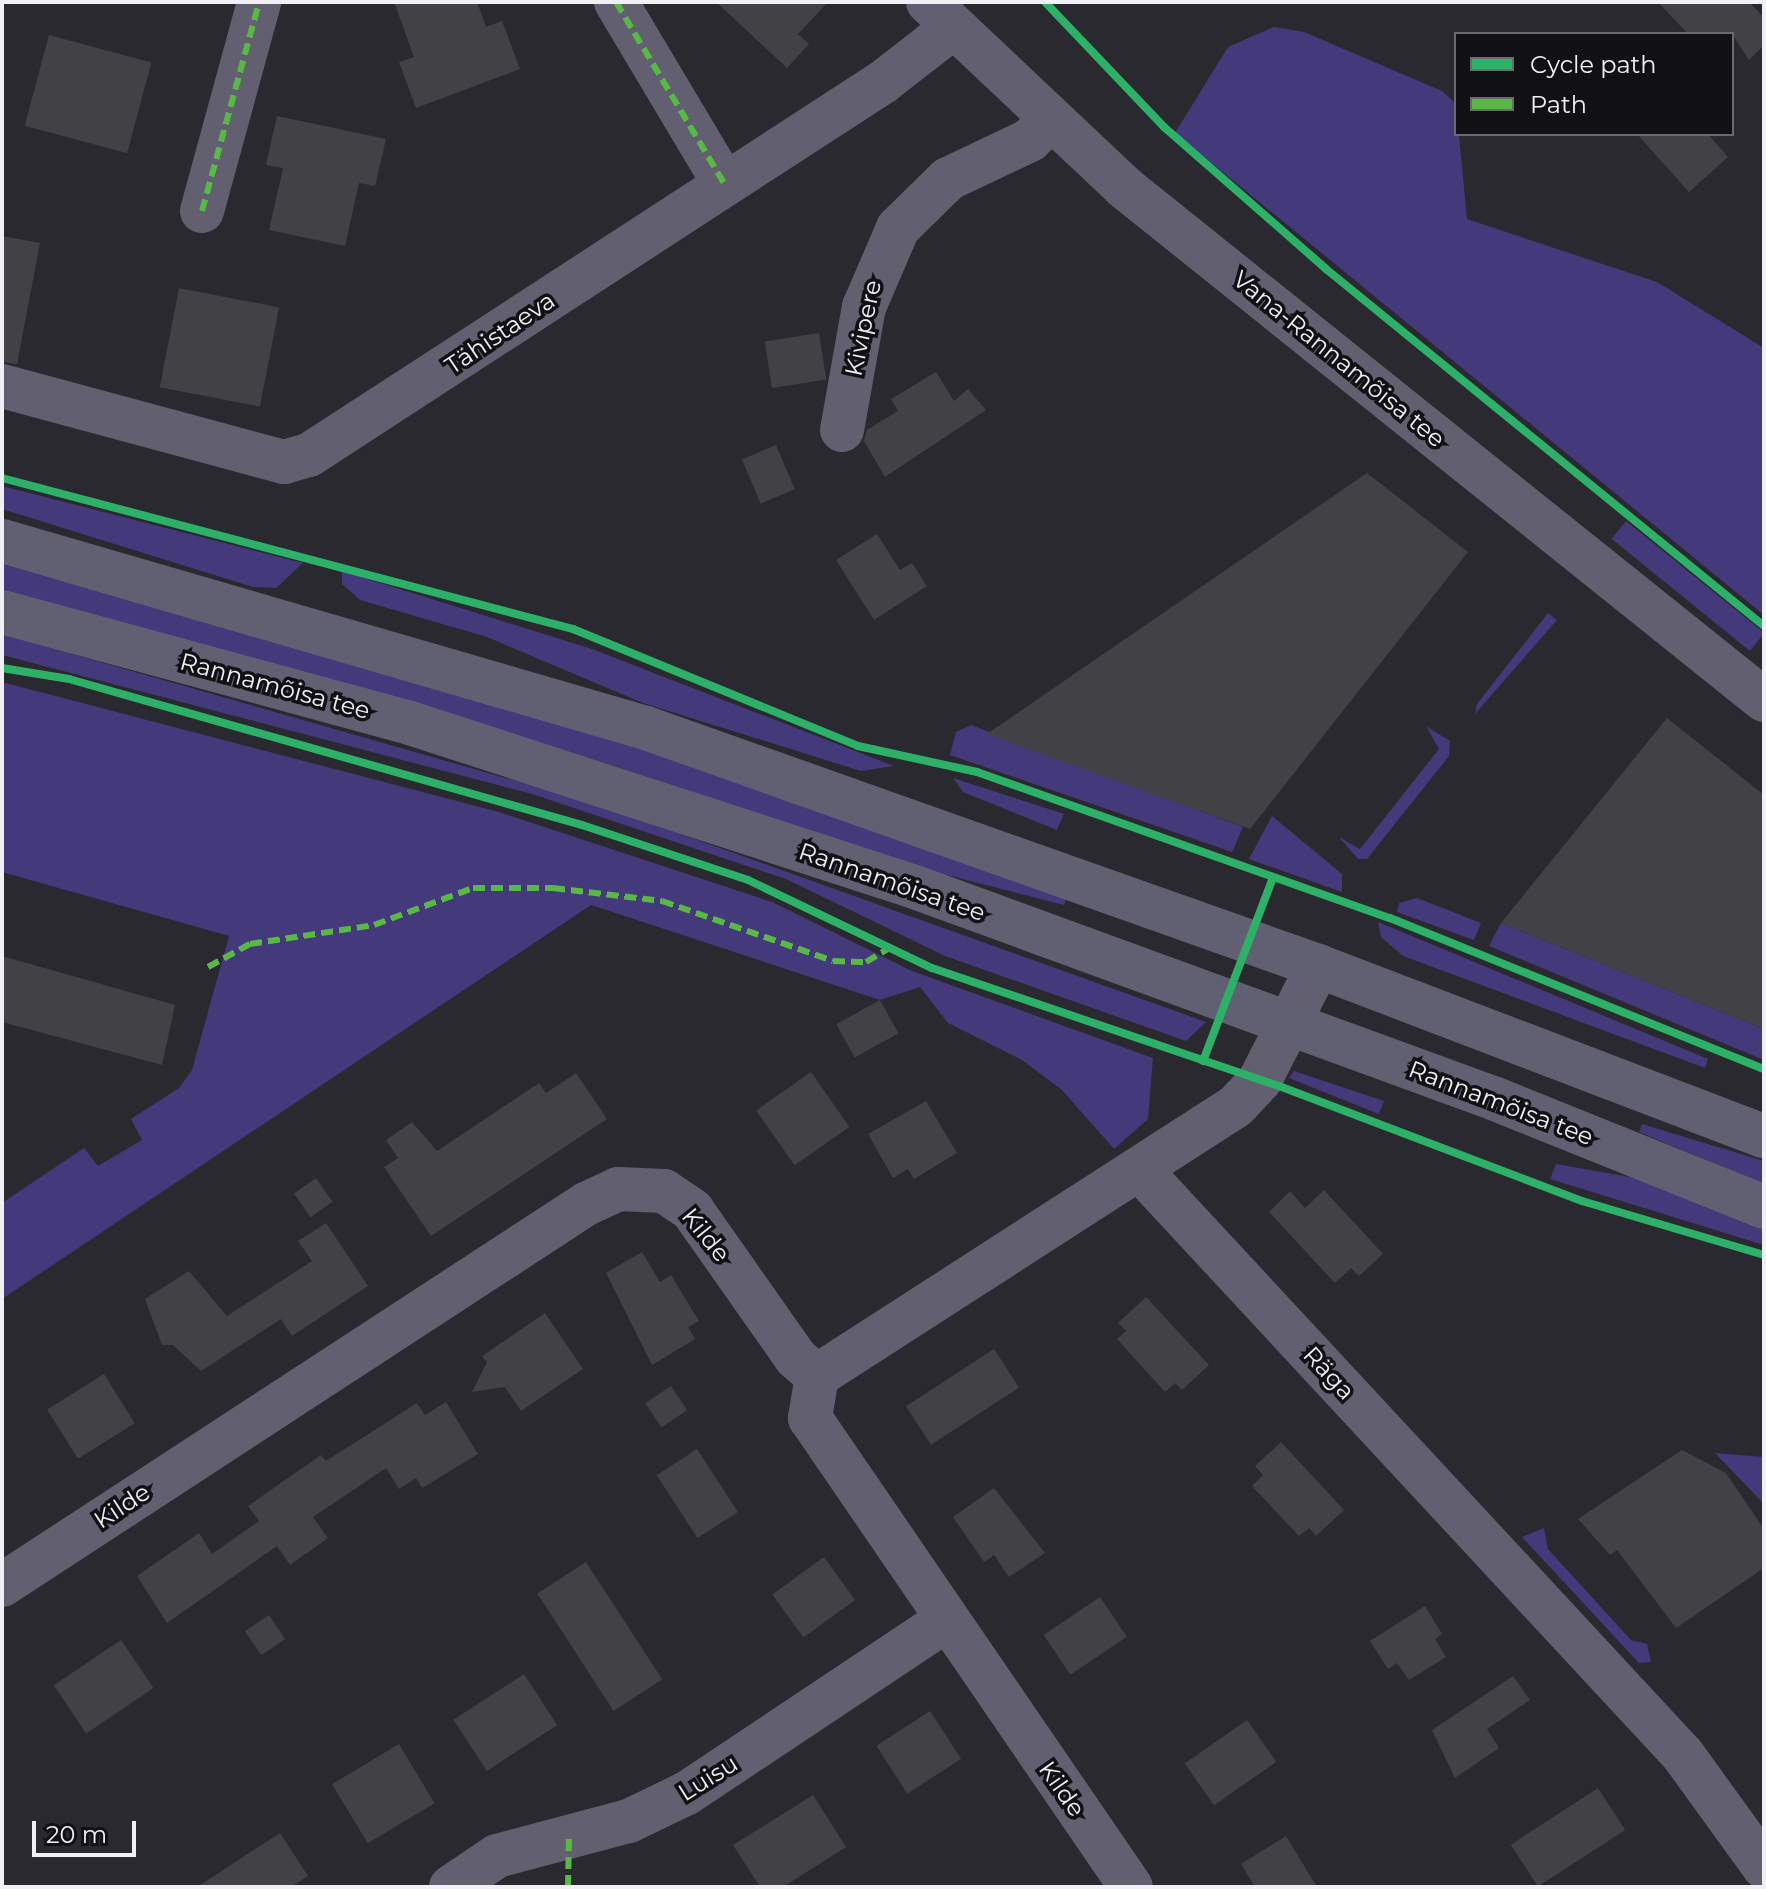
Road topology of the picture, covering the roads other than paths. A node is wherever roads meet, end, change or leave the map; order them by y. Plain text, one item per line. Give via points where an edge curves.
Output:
1 (259, 2) edge
2 (616, 2) edge
3 (940, 15) edge
4 (1049, 121) junction
5 (724, 183) junction
6 (202, 211) dead end
7 (2, 386) edge
8 (842, 430) dead end
9 (2, 541) edge
10 (2, 612) edge
11 (1764, 700) edge
12 (1318, 966) junction
13 (1290, 1024) junction
14 (1764, 1136) edge
15 (1140, 1170) junction
16 (1764, 1207) edge
17 (817, 1376) junction
18 (2, 1585) edge
19 (943, 1622) junction
20 (1764, 1867) edge
21 (451, 1887) edge
22 (1131, 1887) edge

1 - 6 street
2 - 5 street
3 - 4 street, Vana-Rannamõisa tee
3 - 5 street, Tähistaeva
4 - 8 street, Kivipere via 1030,140 948,179 898,228 864,307
4 - 11 street, Vana-Rannamõisa tee
5 - 7 street, Tähistaeva via 309,455 284,462
9 - 12 main road via 646,728
10 - 13 main road, Rannamõisa tee via 410,723 912,886
12 - 13 street
12 - 14 main road
13 - 15 street via 1260,1080 1236,1106
13 - 16 main road, Rannamõisa tee
15 - 17 street
15 - 20 street, Räga via 1683,1755
17 - 18 street, Kilde via 796,1358 692,1210 664,1191 618,1189 572,1212
17 - 19 street, Kilde via 810,1418
19 - 21 street, Luisu via 687,1793 629,1821 497,1856
19 - 22 street, Kilde

